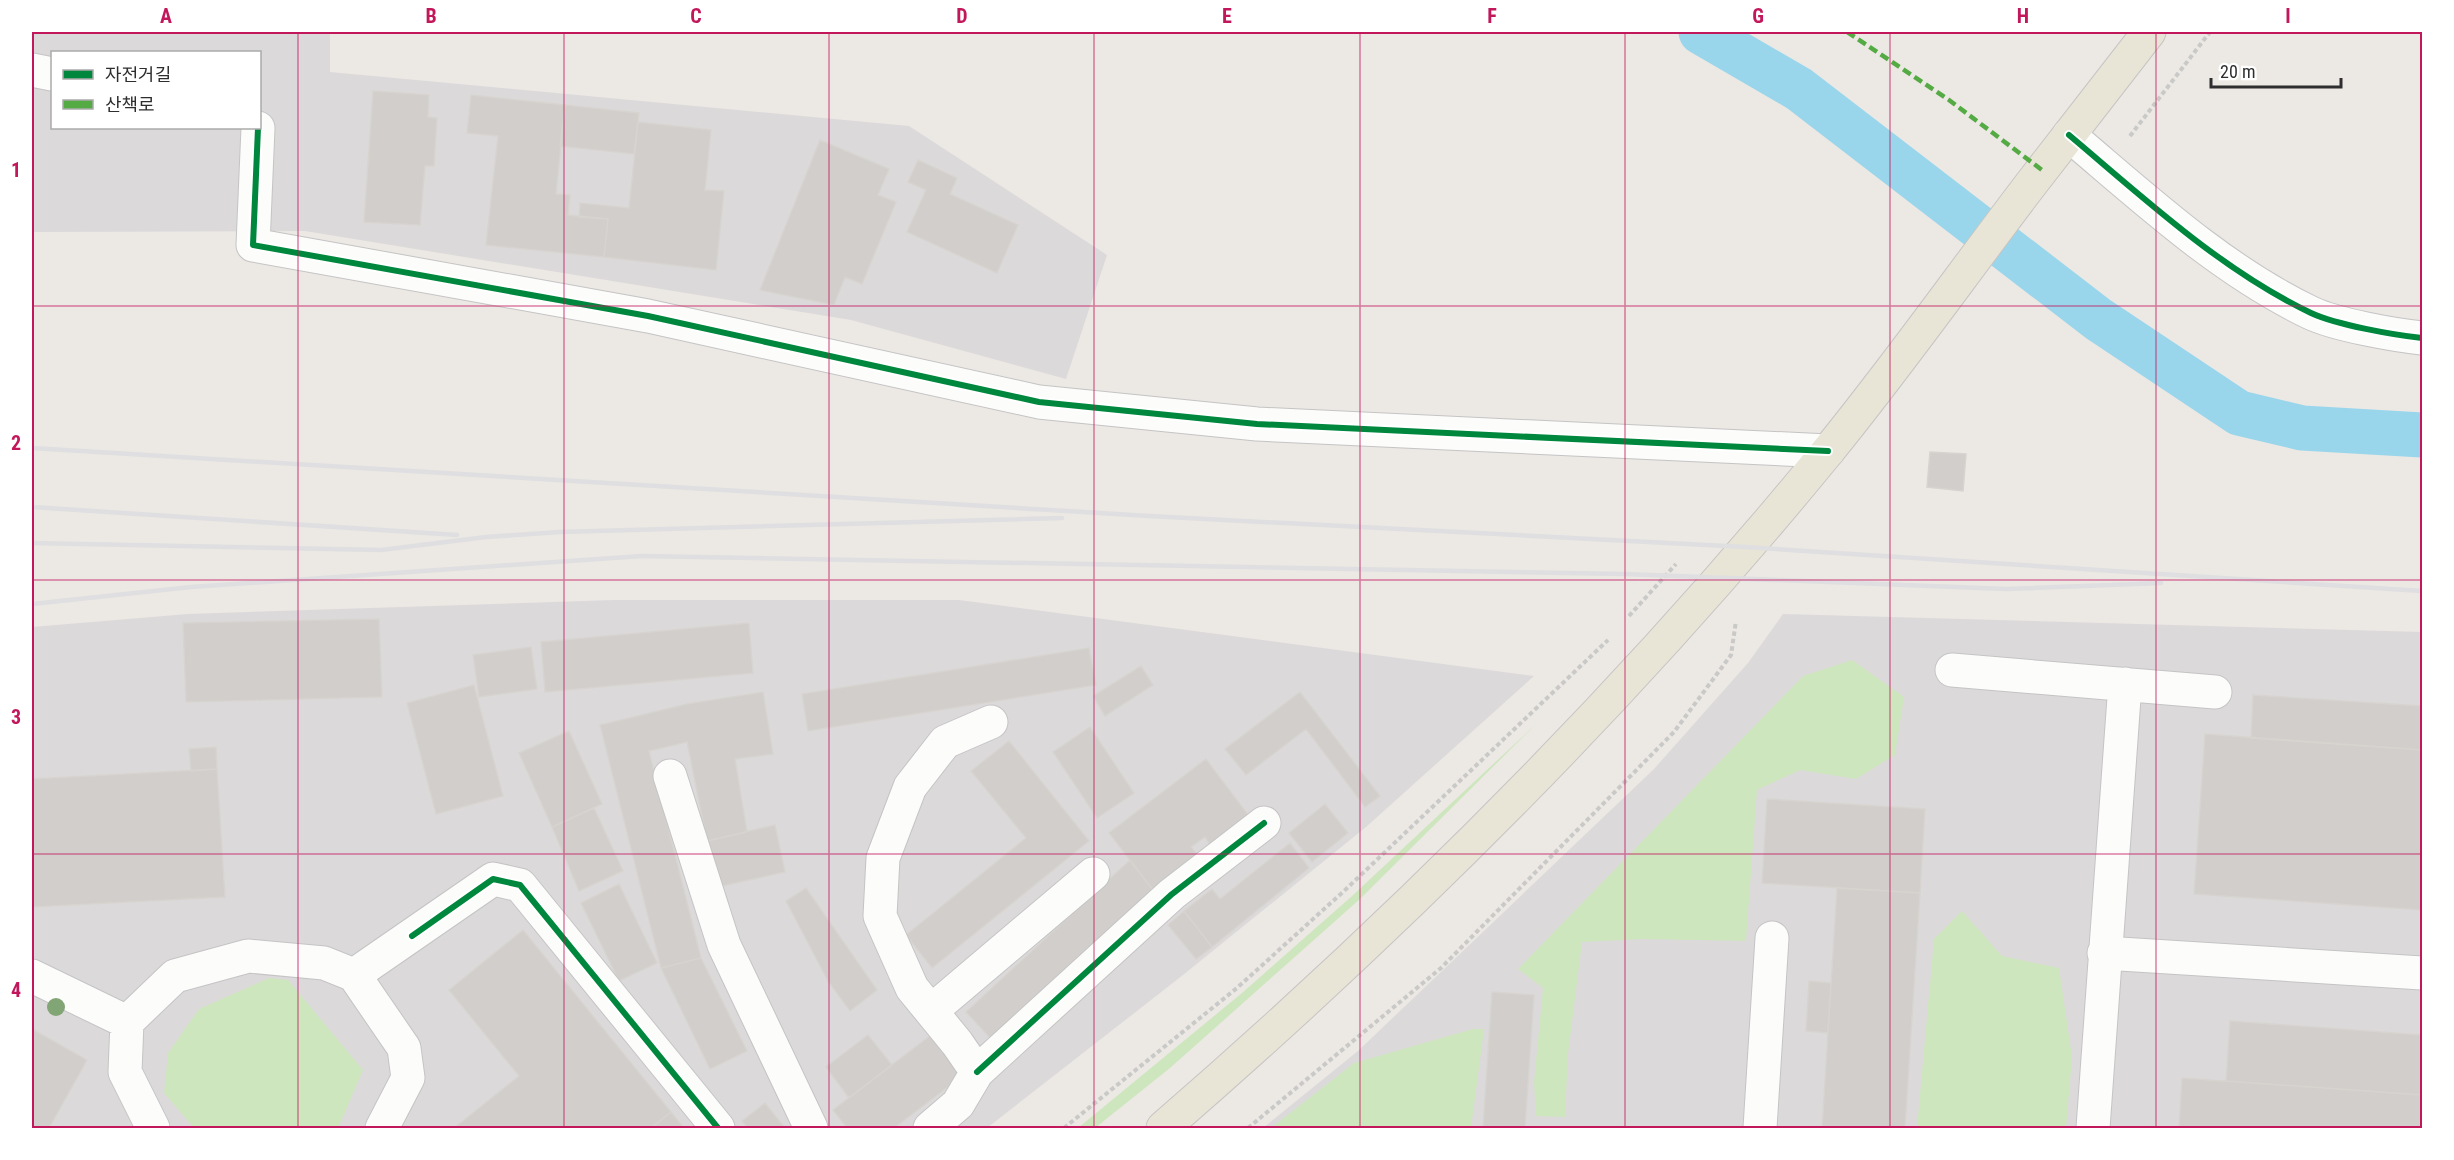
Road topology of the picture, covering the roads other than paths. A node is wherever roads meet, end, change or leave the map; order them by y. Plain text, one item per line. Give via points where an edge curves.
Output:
1 (2149, 32) edge
2 (32, 70) edge
3 (51, 74) edge
4 (258, 129) edge
5 (2069, 135) junction
6 (2422, 338) edge
7 (1828, 451) junction
8 (1952, 670) dead end
9 (2125, 684) junction
10 (2215, 692) dead end
11 (991, 722) dead end
12 (670, 776) dead end
13 (1264, 823) dead end
14 (1093, 874) dead end
15 (1772, 938) dead end
16 (2104, 953) junction
17 (2422, 973) edge
18 (354, 975) junction
19 (32, 976) edge
20 (921, 1000) junction
21 (127, 1022) junction
22 (977, 1072) junction
23 (153, 1128) edge
24 (382, 1128) edge
25 (718, 1128) edge
26 (811, 1128) edge
27 (930, 1128) edge
28 (1163, 1128) edge
29 (1760, 1128) edge
30 (2093, 1128) edge

1 - 5 main road
2 - 3 street
4 - 7 street via 253,245 648,316 1039,402 1257,423
5 - 6 street via 2155,208 2248,277 2313,314
5 - 7 main road
7 - 28 main road via 1652,654 1516,801 1275,1031
8 - 9 street
9 - 10 street
9 - 16 street
11 - 20 street via 945,742 910,787 883,858 880,916
12 - 26 street via 724,945
13 - 22 street via 1172,894
14 - 20 street
15 - 29 street
16 - 17 street
16 - 30 street
18 - 21 street via 324,963 248,956 175,976
18 - 24 street via 404,1048 408,1078
18 - 25 street via 493,879 519,885
19 - 21 street
20 - 22 street
21 - 23 street via 125,1072
22 - 27 street via 958,1104

